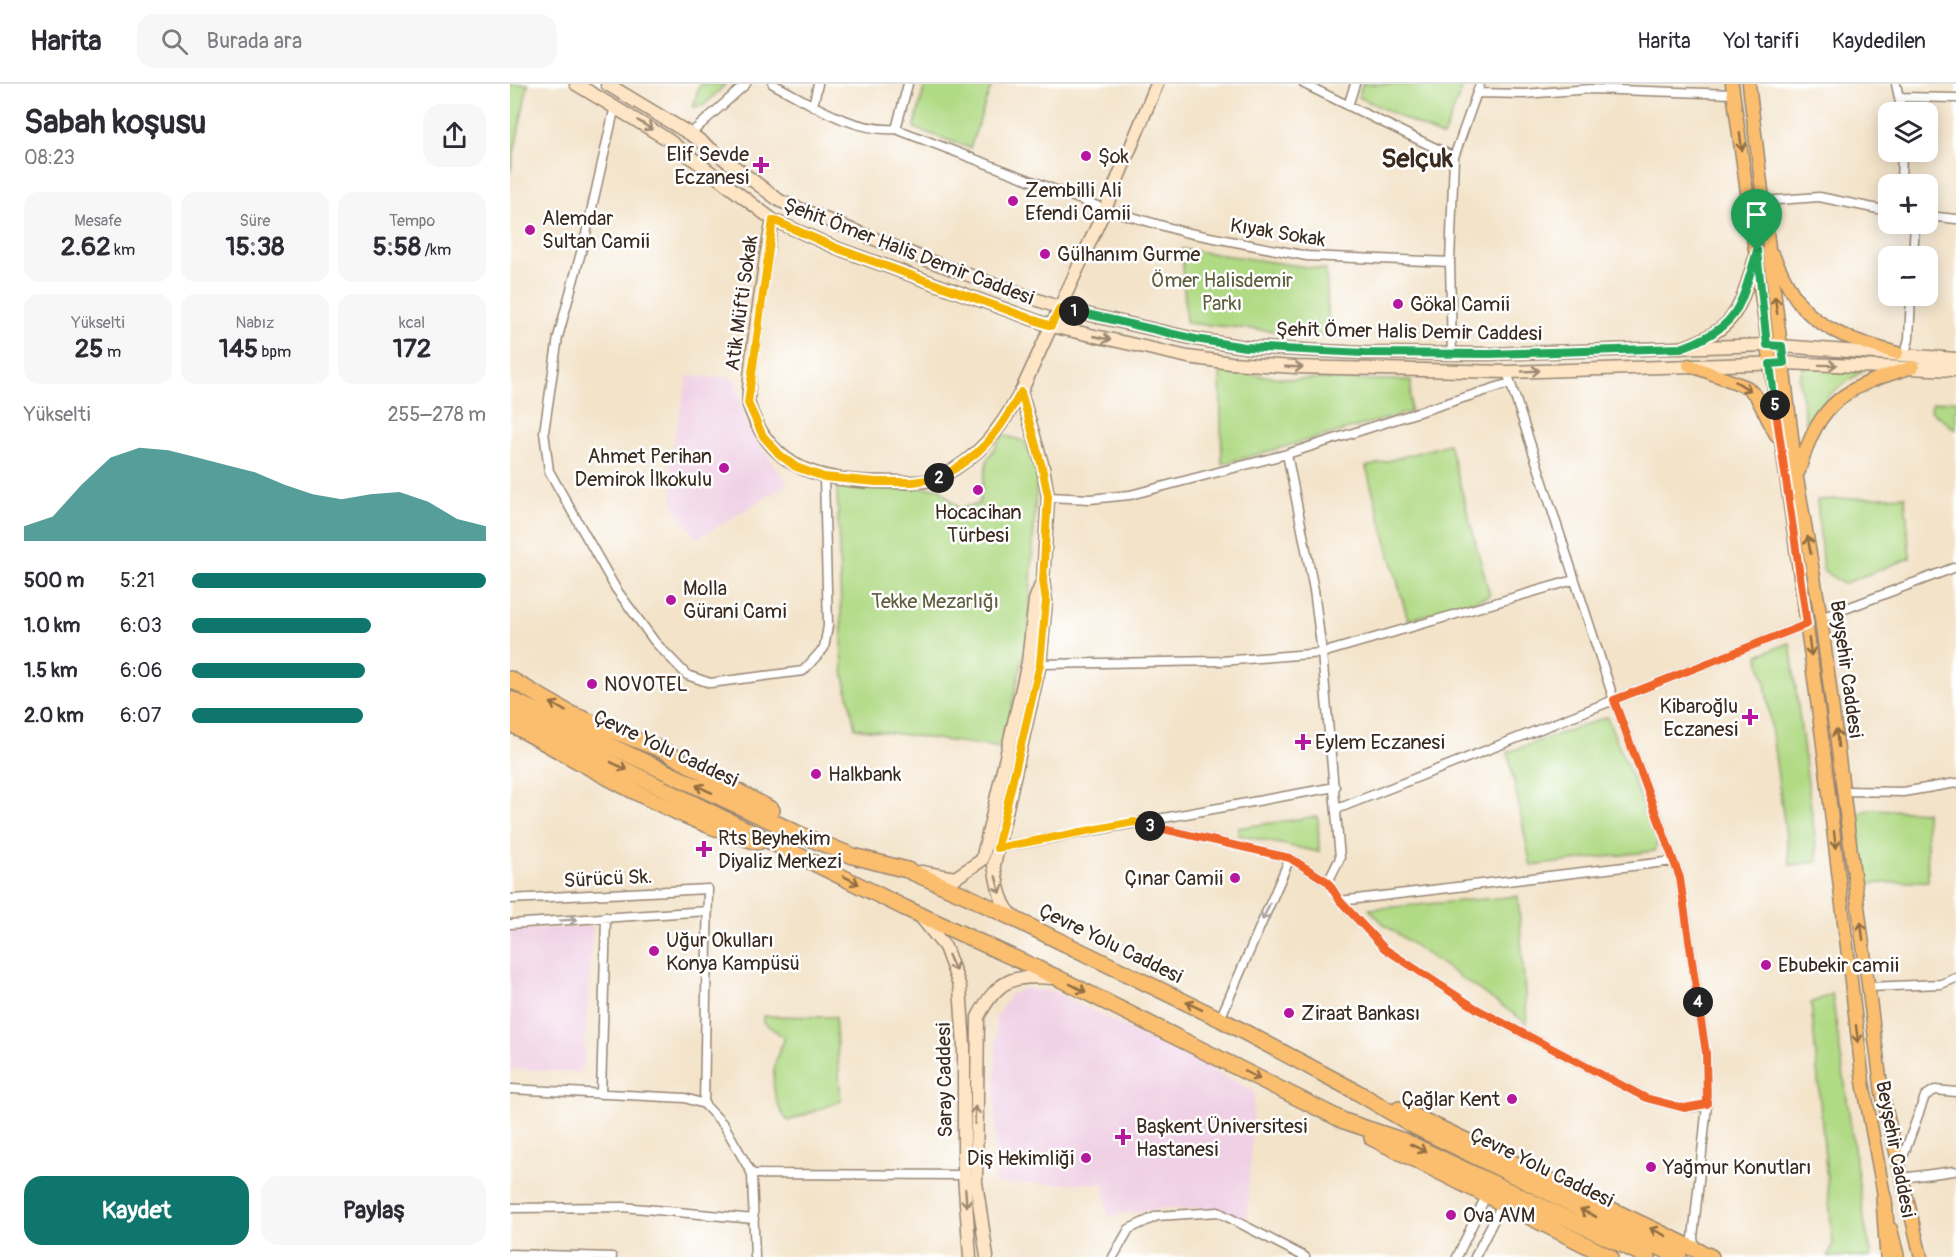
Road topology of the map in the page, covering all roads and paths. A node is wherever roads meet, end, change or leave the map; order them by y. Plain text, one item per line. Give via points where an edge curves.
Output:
1 (576, 84) edge
2 (607, 84) edge
3 (746, 84) edge
4 (773, 84) edge
5 (818, 84) edge
6 (908, 84) edge
7 (1157, 84) edge
8 (1304, 84) edge
9 (1355, 84) edge
10 (1479, 84) edge
11 (1749, 84) edge
12 (1896, 84) edge
13 (622, 88) edge
14 (1732, 89) edge
15 (1477, 93) junction
16 (1899, 97) junction
17 (1956, 98) edge
18 (1900, 102) edge
19 (615, 106) junction
20 (813, 106) junction
21 (1348, 106) junction
22 (896, 129) junction
23 (690, 134) junction
24 (1454, 157) junction
25 (1764, 201) junction
26 (1105, 209) junction
27 (1878, 209) edge
28 (1938, 217) edge
29 (1956, 219) edge
30 (773, 220) junction
31 (1762, 248) junction
32 (1450, 262) junction
33 (1911, 306) edge
34 (1060, 308) junction
35 (1051, 326) junction
36 (1767, 345) junction
37 (1782, 346) junction
38 (1681, 348) junction
39 (1901, 353) junction
40 (1452, 354) junction
41 (1956, 359) edge
42 (1784, 363) junction
43 (1770, 364) junction
44 (1689, 365) junction
45 (1913, 367) junction
46 (1956, 370) edge
47 (1508, 378) junction
48 (1021, 392) junction
49 (1780, 440) junction
50 (1287, 454) junction
51 (824, 477) junction
52 (1797, 478) junction
53 (1048, 496) junction
54 (1956, 567) edge
55 (1574, 580) junction
56 (1043, 581) junction
57 (1821, 618) junction
58 (1807, 624) junction
59 (1323, 653) junction
60 (1040, 664) junction
61 (510, 680) edge
62 (510, 699) edge
63 (1614, 700) junction
64 (510, 713) edge
65 (510, 723) edge
66 (1956, 783) edge
67 (1335, 787) junction
68 (1844, 791) junction
69 (1337, 809) junction
70 (1134, 822) junction
71 (997, 848) junction
72 (799, 854) junction
73 (853, 856) junction
74 (1290, 858) junction
75 (1674, 861) junction
76 (908, 870) junction
77 (1328, 882) junction
78 (510, 899) edge
79 (1340, 901) junction
80 (708, 911) junction
81 (920, 915) junction
82 (606, 917) junction
83 (510, 924) edge
84 (1036, 930) junction
85 (1058, 978) junction
86 (1956, 978) edge
87 (1869, 987) junction
88 (1220, 1019) junction
89 (510, 1089) edge
90 (1357, 1092) junction
91 (1956, 1092) edge
92 (600, 1094) junction
93 (704, 1104) junction
94 (1707, 1104) junction
95 (1344, 1121) junction
96 (1954, 1171) dead end
97 (1900, 1173) junction
98 (752, 1174) junction
99 (964, 1174) junction
100 (1486, 1196) junction
101 (1884, 1198) junction
102 (1502, 1204) junction
103 (510, 1208) edge
104 (754, 1219) junction
105 (1695, 1250) junction
106 (510, 1254) edge
107 (612, 1257) edge
108 (755, 1257) edge
109 (970, 1257) edge
110 (987, 1257) edge
111 (1113, 1257) edge
112 (1305, 1257) edge
113 (1457, 1257) edge
114 (1475, 1257) edge
115 (1610, 1257) edge
116 (1648, 1257) edge
117 (1679, 1257) edge
118 (1711, 1257) edge
119 (1888, 1257) edge
120 (1898, 1257) edge
121 (1921, 1257) edge

1 - 19 main road, Şehit Ömer Halis Demir Caddesi
2 - 13 main road, Şehit Ömer Halis Demir Caddesi
3 - 23 street
4 - 20 street, Kıyak Sokak
5 - 20 street
6 - 22 street
7 - 26 main road, Atik Müfti Sokak
8 - 21 street
9 - 21 street
10 - 15 street
11 - 25 main road, Beyşehir Caddesi
12 - 16 street
13 - 23 main road, Şehit Ömer Halis Demir Caddesi
14 - 15 street
14 -> 31 main road, Beyşehir Caddesi
15 - 24 street
16 - 17 street
16 - 18 street
19 -> 30 main road, Şehit Ömer Halis Demir Caddesi via 667,139
19 - 51 street via 558,337 544,432 549,471 610,579 655,642 687,675 710,683 781,676 803,671 824,648 828,626
20 - 22 street, Kıyak Sokak via 874,128
21 - 24 street
22 - 26 street, Kıyak Sokak
23 - 34 main road, Şehit Ömer Halis Demir Caddesi via 780,201
24 - 32 street
25 - 27 street via 1820,197
25 - 31 main road, Beyşehir Caddesi
26 - 32 street, Kıyak Sokak via 1184,232 1307,256
26 - 34 main road, Atik Müfti Sokak
28 - 29 street
30 - 35 main road, Şehit Ömer Halis Demir Caddesi via 839,249
30 - 51 main road, Atik Müfti Sokak via 748,403 763,436 780,455 796,467
31 - 36 main road, Beyşehir Caddesi
37 -> 31 main road, Beyşehir Caddesi
31 - 38 main road via 1739,309 1707,339
31 - 39 main road via 1800,305 1821,324 1853,339
32 - 40 street
33 - 39 street via 1909,339
34 - 35 main road, Atik Müfti Sokak
34 - 40 main road, Şehit Ömer Halis Demir Caddesi via 1245,347
35 -> 47 main road, Şehit Ömer Halis Demir Caddesi via 1231,363
35 - 48 main road, Atik Müfti Sokak
36 - 37 main road, Şehit Ömer Halis Demir Caddesi
36 - 38 main road, Şehit Ömer Halis Demir Caddesi
36 - 43 main road, Beyşehir Caddesi
37 - 39 main road, Şehit Ömer Halis Demir Caddesi
37 - 42 main road, Beyşehir Caddesi
38 - 40 main road, Şehit Ömer Halis Demir Caddesi
39 - 41 main road, Şehit Ömer Halis Demir Caddesi
42 - 43 main road, Şehit Ömer Halis Demir Caddesi
42 -> 45 main road, Şehit Ömer Halis Demir Caddesi
42 - 52 main road, Beyşehir Caddesi
43 - 44 main road, Şehit Ömer Halis Demir Caddesi
43 - 49 main road, Beyşehir Caddesi
47 -> 44 main road, Şehit Ömer Halis Demir Caddesi
44 -> 49 main road via 1747,387
45 - 46 main road, Şehit Ömer Halis Demir Caddesi
45 - 52 main road via 1871,380 1831,405 1809,436
47 - 50 street
47 - 55 street
48 - 51 main road, Atik Müfti Sokak via 982,450 939,478 876,482
48 - 53 main road
49 - 58 main road, Beyşehir Caddesi
50 - 53 street via 1130,495 1090,499
50 - 59 street
57 -> 52 main road, Beyşehir Caddesi
53 - 56 main road
54 - 57 street
55 - 59 street
55 - 63 street
56 - 60 main road via 1046,601
56 - 76 main road via 1035,600 1028,662 982,860 955,878
68 -> 57 main road, Beyşehir Caddesi
58 - 63 street
58 -> 101 main road, Beyşehir Caddesi via 1863,1083
59 - 60 street via 1221,662
59 - 67 street
60 - 71 main road
73 -> 61 highway via 662,750 570,714
73 -> 62 highway, Çevre Yolu Caddesi
63 - 69 street
63 - 75 street
64 -> 72 highway, Çevre Yolu Caddesi
65 - 72 highway via 722,832
66 - 68 street via 1903,792
67 - 69 street
67 - 70 street
87 -> 68 main road, Beyşehir Caddesi
69 - 77 street via 1340,858
70 - 71 street
70 - 74 street
71 -> 84 main road via 994,865 1002,897 1011,915
72 -> 81 highway, Çevre Yolu Caddesi
73 - 76 highway, Çevre Yolu Caddesi
74 - 77 street
74 -> 88 street
75 - 79 street
75 - 94 street via 1680,878 1706,1053
76 - 84 highway, Çevre Yolu Caddesi
77 - 79 street
78 - 80 street, Sürücü Sk. via 708,889
79 - 94 street via 1385,949 1537,1043 1646,1098 1684,1108
80 - 82 street, Sürücü Sk.
80 - 93 street
81 - 85 highway, Çevre Yolu Caddesi
81 -> 99 main road, Saray Caddesi via 945,947 960,987
83 -> 82 street, Sürücü Sk.
82 - 92 street
88 -> 84 highway, Çevre Yolu Caddesi
85 -> 95 highway, Çevre Yolu Caddesi
110 -> 85 main road, Saray Caddesi via 976,1182 978,1017 987,1000 1008,980 1023,976
86 - 87 street via 1941,984
87 - 97 main road, Beyşehir Caddesi via 1882,1093
88 - 90 highway, Çevre Yolu Caddesi
89 - 92 street
105 -> 90 highway via 1419,1117
117 -> 90 highway, Çevre Yolu Caddesi via 1416,1127
91 - 97 street via 1935,1090 1925,1096
92 - 93 street via 685,1098
93 - 98 street via 724,1125
94 - 105 street
95 - 100 highway
95 -> 116 highway, Çevre Yolu Caddesi via 1404,1141
96 - 97 street
97 - 121 main road, Beyşehir Caddesi
98 - 99 street
98 - 104 street
99 -> 109 main road, Saray Caddesi
100 - 102 highway
100 - 113 street
101 - 119 highway
101 - 120 main road, Beyşehir Caddesi
102 - 114 street
102 - 115 highway
103 - 104 street via 623,1208
104 - 108 street
105 - 118 highway
106 - 107 street
111 - 112 street via 1130,1229 1157,1216 1218,1212

